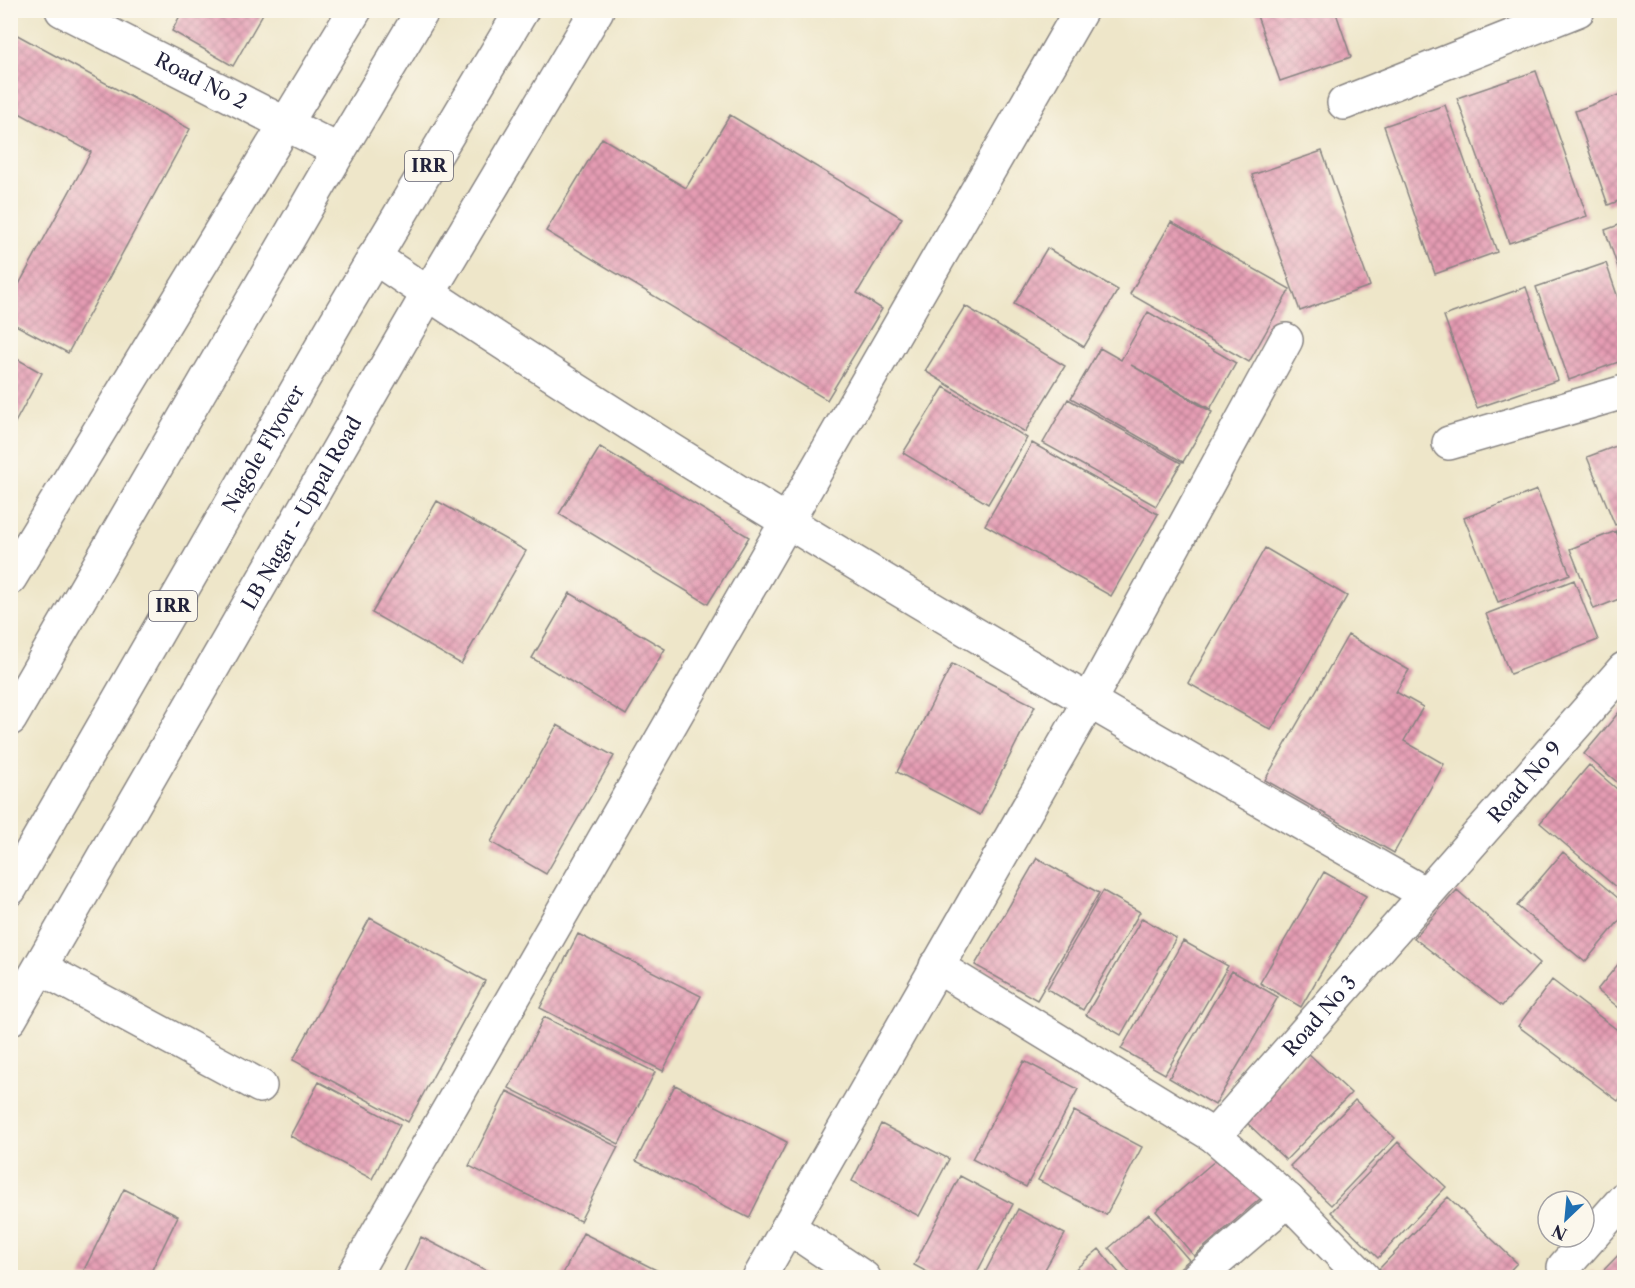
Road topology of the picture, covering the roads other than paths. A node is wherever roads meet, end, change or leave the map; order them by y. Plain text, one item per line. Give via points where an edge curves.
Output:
1 (62, 10) edge
2 (355, 10) edge
3 (423, 10) edge
4 (522, 10) edge
5 (597, 10) edge
6 (1081, 10) edge
7 (1578, 10) edge
8 (1344, 103) dead end
9 (287, 124) junction
10 (339, 151) junction
11 (374, 257) junction
12 (428, 294) junction
13 (1286, 340) dead end
14 (1624, 392) edge
15 (1449, 444) dead end
16 (788, 522) junction
17 (10, 578) edge
18 (1624, 669) edge
19 (1088, 703) junction
20 (10, 719) edge
21 (10, 889) edge
22 (1426, 894) junction
23 (936, 966) junction
24 (41, 968) junction
25 (10, 1020) edge
26 (260, 1086) dead end
27 (1214, 1136) junction
28 (1624, 1199) edge
29 (1288, 1200) junction
30 (788, 1227) junction
31 (1564, 1267) dead end
32 (352, 1278) edge
33 (759, 1278) edge
34 (864, 1278) edge
35 (1197, 1278) edge
36 (1364, 1278) edge

1 - 9 main road, Road No 2
2 - 9 main road
3 - 10 main road
4 - 11 main road, Nagole Flyover / IRR
5 - 12 main road, LB Nagar - Uppal Road
6 - 16 main road
7 - 8 main road
9 - 10 main road, Road No 2
9 - 17 main road
10 - 20 main road
11 - 12 main road
11 - 21 main road, Nagole Flyover / IRR
12 - 16 main road
12 - 24 main road, LB Nagar - Uppal Road
13 - 19 main road
14 - 15 main road
16 - 19 main road
16 - 32 main road
18 - 22 main road, Road No 9
19 - 22 main road
19 - 23 main road
22 - 27 main road, Road No 3
23 - 27 main road
23 - 30 main road
24 - 25 main road, LB Nagar - Uppal Road
24 - 26 main road
27 - 29 main road
28 - 31 main road
29 - 35 main road
29 - 36 main road
30 - 33 main road
30 - 34 main road

